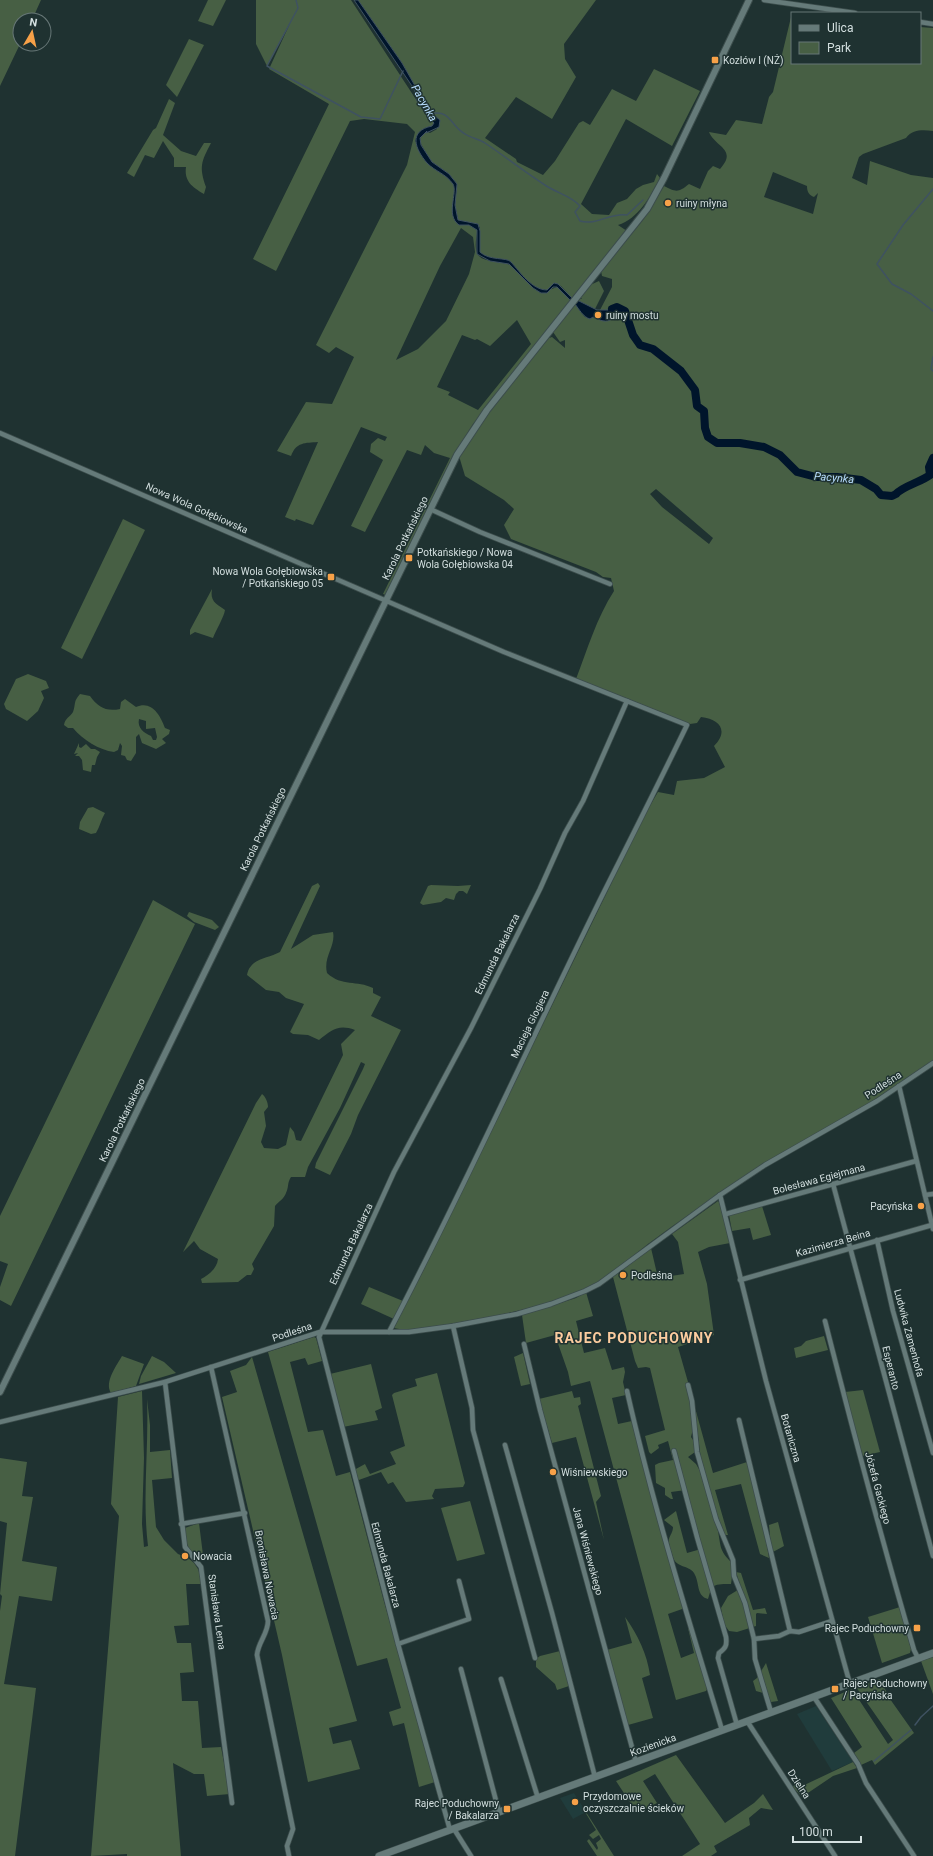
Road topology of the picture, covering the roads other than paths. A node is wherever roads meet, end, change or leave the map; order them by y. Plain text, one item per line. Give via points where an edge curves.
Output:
1 (749, 0) edge
2 (764, 0) edge
3 (848, 12) edge
4 (921, 22) edge
5 (933, 24) edge
6 (0, 433) edge
7 (430, 509) junction
8 (610, 584) dead end
9 (386, 600) junction
10 (627, 701) junction
11 (687, 725) joint
12 (933, 1063) edge
13 (899, 1086) junction
14 (916, 1161) junction
15 (833, 1184) junction
16 (933, 1194) edge
17 (720, 1195) junction
18 (926, 1195) junction
19 (726, 1214) junction
20 (933, 1227) edge
21 (877, 1240) junction
22 (850, 1248) junction
23 (740, 1280) junction
24 (825, 1321) dead end
25 (453, 1326) junction
26 (320, 1332) junction
27 (389, 1332) junction
28 (524, 1344) dead end
29 (211, 1367) junction
30 (165, 1382) junction
31 (688, 1385) dead end
32 (626, 1391) dead end
33 (0, 1392) edge
34 (739, 1420) dead end
35 (0, 1422) edge
36 (505, 1445) dead end
37 (674, 1451) dead end
38 (933, 1453) edge
39 (245, 1513) junction
40 (181, 1524) junction
41 (933, 1556) edge
42 (459, 1581) dead end
43 (832, 1621) junction
44 (790, 1631) junction
45 (754, 1639) junction
46 (398, 1644) junction
47 (933, 1653) edge
48 (535, 1658) dead end
49 (918, 1658) junction
50 (461, 1669) dead end
51 (501, 1679) dead end
52 (850, 1684) junction
53 (814, 1697) junction
54 (771, 1712) junction
55 (747, 1721) junction
56 (737, 1725) junction
57 (722, 1730) junction
58 (636, 1762) junction
59 (595, 1777) junction
60 (538, 1798) junction
61 (232, 1803) dead end
62 (499, 1812) junction
63 (452, 1830) junction
64 (289, 1856) edge
65 (379, 1856) edge
66 (471, 1856) edge
67 (835, 1856) edge
68 (914, 1856) edge

1 - 7 street, Karola Potkańskiego via 653,199 473,429
2 - 3 street
4 - 5 street
6 - 9 street, Nowa Wola Gołębiowska
7 - 8 street
7 - 9 street, Karola Potkańskiego
9 - 10 street, Nowa Wola Gołębiowska via 504,652
9 - 33 street, Karola Potkańskiego
10 - 11 street, Nowa Wola Gołębiowska
10 - 26 street, Edmunda Bakalarza via 583,801 471,1028 394,1172
11 - 27 street, Macieja Glogiera
12 - 13 street, Podleśna
13 - 14 street
13 - 17 street, Podleśna
14 - 15 street, Bolesława Egiejmana
14 - 18 street
15 - 19 street, Bolesława Egiejmana
15 - 22 street, Esperanto
16 - 18 street
17 - 19 street, Botaniczna
17 - 25 street, Podleśna via 586,1291 517,1314
18 - 20 street
19 - 23 street, Botaniczna
20 - 21 street, Kazimierza Beina
21 - 22 street, Kazimierza Beina
21 - 38 street, Ludwika Zamenhofa via 893,1311
22 - 23 street, Kazimierza Beina
22 - 41 street, Esperanto
23 - 43 street, Botaniczna
24 - 49 street, Józefa Gackiego via 892,1574
25 - 27 street, Podleśna
25 - 48 street via 472,1408 473,1430
26 - 27 street, Podleśna
26 - 29 street, Podleśna
26 - 46 street, Edmunda Bakalarza via 326,1368
28 - 58 street, Jana Wiśniewskiego
29 - 30 street, Podleśna
29 - 39 street, Bronisława Nowacia
30 - 35 street, Podleśna
30 - 40 street, Stanisława Lema
31 - 45 street via 697,1452 716,1518 733,1560 734,1576 745,1603
32 - 57 street via 675,1574
34 - 44 street
36 - 59 street
37 - 56 street via 726,1637 727,1644 718,1658
39 - 40 street
39 - 64 street, Bronisława Nowacia via 268,1621 268,1628 257,1655 293,1829 287,1846
40 - 61 street, Stanisława Lema via 185,1547 201,1567
42 - 46 street via 469,1619
43 - 44 street via 799,1632
43 - 52 street, Botaniczna
44 - 45 street via 779,1636
45 - 54 street via 755,1658
46 - 63 street, Edmunda Bakalarza
47 - 49 main road, Kozienicka
49 - 52 main road, Kozienicka
50 - 62 street
51 - 60 street
52 - 53 main road, Kozienicka
53 - 54 main road, Kozienicka
53 - 68 street
54 - 55 main road, Kozienicka
55 - 56 main road, Kozienicka
55 - 67 street, Dzielna
56 - 57 main road, Kozienicka
57 - 58 main road, Kozienicka
58 - 59 main road, Kozienicka
59 - 60 main road, Kozienicka
60 - 62 main road, Kozienicka
62 - 63 main road, Kozienicka
63 - 65 main road, Kozienicka
63 - 66 street, Edmunda Bakalarza

